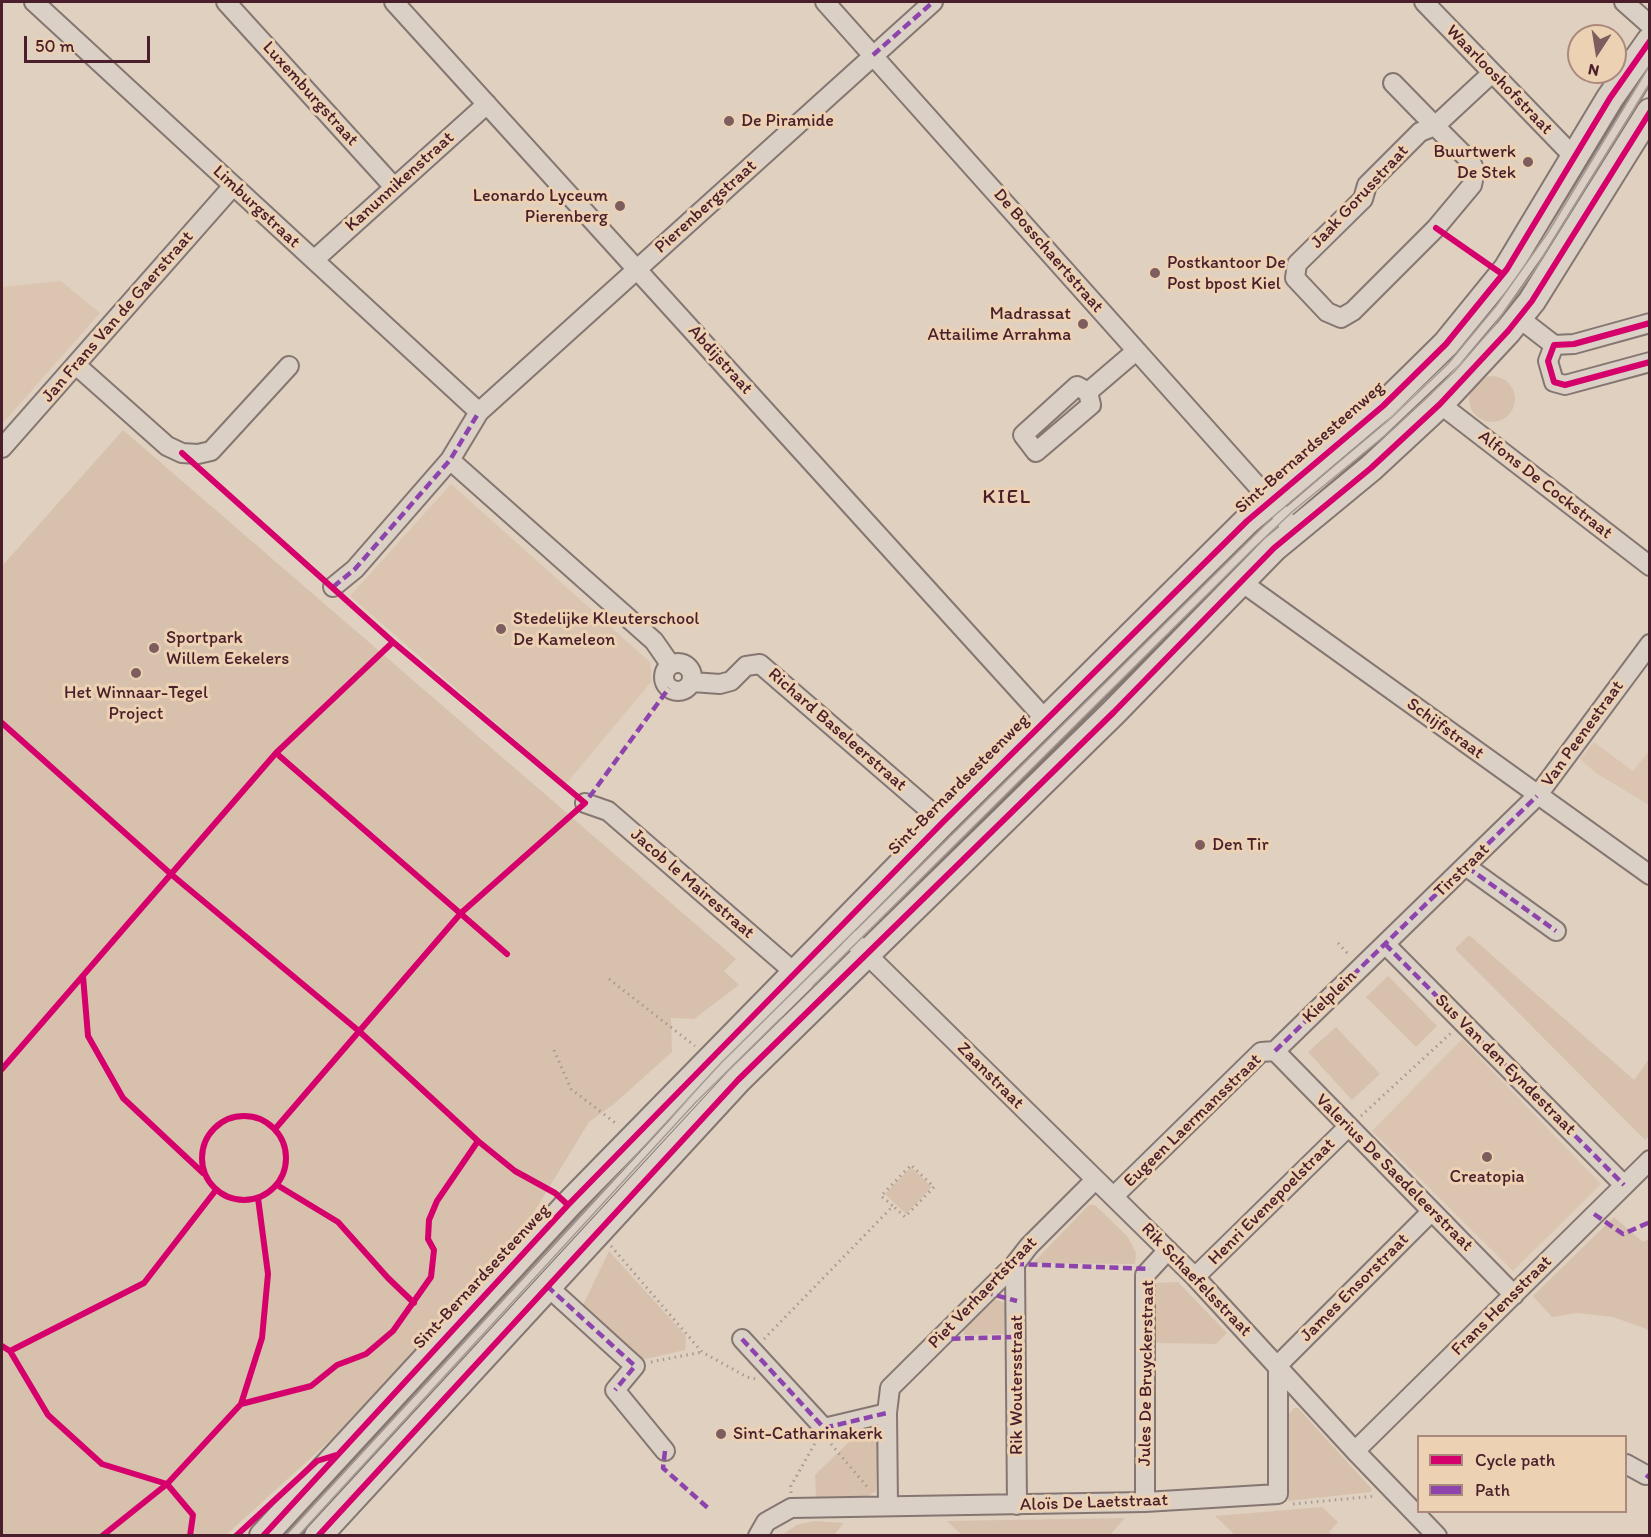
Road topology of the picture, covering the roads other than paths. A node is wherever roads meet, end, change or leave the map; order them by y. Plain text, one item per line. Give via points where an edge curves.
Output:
1 (34, 2) edge
2 (226, 2) edge
3 (394, 2) edge
4 (825, 2) edge
5 (933, 2) edge
6 (1424, 2) edge
7 (1624, 2) edge
8 (1650, 25) edge
9 (1650, 41) edge
10 (873, 56) junction
11 (1492, 73) junction
12 (1650, 73) edge
13 (1393, 83) dead end
14 (487, 104) junction
15 (1650, 112) edge
16 (1435, 126) junction
17 (1575, 158) junction
18 (233, 186) junction
19 (394, 187) junction
20 (314, 260) junction
21 (637, 269) junction
22 (1519, 318) junction
23 (1650, 324) edge
24 (1554, 345) junction
25 (1136, 351) junction
26 (1650, 362) edge
27 (76, 365) junction
28 (289, 366) dead end
29 (1089, 392) dead end
30 (1440, 404) junction
31 (479, 412) junction
32 (2, 448) edge
33 (450, 460) junction
34 (1282, 515) junction
35 (1650, 566) edge
36 (1240, 581) junction
37 (333, 587) dead end
38 (1650, 644) edge
39 (1046, 719) junction
40 (1538, 796) junction
41 (585, 802) road end
42 (943, 822) junction
43 (1467, 867) junction
44 (1650, 875) edge
45 (1556, 931) dead end
46 (853, 940) junction
47 (1385, 944) junction
48 (794, 972) junction
49 (1275, 1052) junction
50 (1348, 1127) junction
51 (1650, 1160) edge
52 (1095, 1179) junction
53 (1624, 1185) junction
54 (1114, 1196) junction
55 (1432, 1211) junction
56 (1168, 1251) junction
57 (1015, 1264) junction
58 (1195, 1278) junction
59 (546, 1286) junction
60 (1514, 1295) junction
61 (748, 1345) road end
62 (1278, 1365) junction
63 (887, 1413) junction
64 (665, 1451) dead end
65 (1355, 1451) junction
66 (1627, 1465) edge
67 (1646, 1475) dead end
68 (1145, 1502) junction
69 (1017, 1505) junction
70 (1414, 1505) edge
71 (888, 1506) junction
72 (1420, 1513) edge
73 (263, 1536) edge
74 (292, 1536) edge
75 (318, 1536) edge
76 (758, 1536) edge
77 (1437, 1536) edge

1 - 18 street, Limburgstraat
2 - 19 street, Luxemburgstraat
3 - 14 street, Abdijstraat
4 - 10 street, De Bosschaertstraat
5 - 10 street, Pierenbergstraat
6 - 11 street, Waarlooshofstraat
7 - 8 street
9 - 17 street, Sint-Bernardsesteenweg
10 - 21 street, Pierenbergstraat
10 - 25 street, De Bosschaertstraat
11 - 16 street, Jaak Gorusstraat
11 - 17 street, Waarlooshofstraat
12 - 34 lane via 1539,253 1470,347 1401,415
13 - 16 street, Jaak Gorusstraat
14 - 19 street, Kanunnikenstraat
14 - 21 street, Abdijstraat
15 - 22 street, Sint-Bernardsesteenweg
16 - 16 street, Jaak Gorusstraat via 1471,162 1475,171 1472,185 1436,228 1353,310 1341,318 1327,312 1295,278 1297,264 1363,199 1367,185 1420,132
17 - 34 street, Sint-Bernardsesteenweg via 1507,269 1446,344
18 - 20 street, Limburgstraat
18 - 27 street, Jan Frans Van de Gaerstraat
19 - 20 street, Kanunnikenstraat
20 - 31 street, Limburgstraat
21 - 31 street, Pierenbergstraat
21 - 39 street, Abdijstraat
22 - 24 street
22 - 30 street, Sint-Bernardsesteenweg
23 - 24 street via 1574,344
24 - 26 street via 1548,361 1554,382 1565,385
25 - 29 street
25 - 34 street, De Bosschaertstraat
27 - 28 street via 167,446 182,453 198,454 211,451
27 - 32 street, Jan Frans Van de Gaerstraat
30 - 34 street, Sint-Bernardsesteenweg via 1371,468
30 - 35 street, Alfons De Cockstraat
31 - 33 street, Pierenbergstraat
33 - 37 street, Pierenbergstraat via 355,569
33 - 42 street, Richard Baseleerstraat via 654,641 670,664 664,677 669,688 683,690 692,682 720,684 731,681 746,666 760,664
34 - 36 street, Sint-Bernardsesteenweg
34 - 39 street, Sint-Bernardsesteenweg
34 - 46 lane
36 - 40 street, Schijfstraat
36 - 46 street, Sint-Bernardsesteenweg via 1106,720
38 - 40 street, Van Peenestraat
39 - 42 street, Sint-Bernardsesteenweg
40 - 43 street, Tirstraat
40 - 44 street, Schijfstraat
41 - 48 street, Jacob le Mairestraat via 608,811
42 - 46 street, Sint-Bernardsesteenweg
43 - 45 street
43 - 47 street, Tirstraat
46 - 48 street, Sint-Bernardsesteenweg
46 - 52 street, Zaanstraat
46 - 59 street, Sint-Bernardsesteenweg via 738,1080
46 - 74 lane via 667,1126
47 - 49 street, Kielplein
47 - 53 street, Sus Van den Eyndestraat
48 - 73 street, Sint-Bernardsesteenweg via 568,1205
49 - 50 street, Valerius De Saedeleerstraat
49 - 54 street, Eugeen Laermansstraat via 1261,1052
50 - 55 street, Valerius De Saedeleerstraat
50 - 58 street, Henri Evenepoelstraat
51 - 53 street, Frans Hensstraat
52 - 54 street, Zaanstraat
52 - 57 street, Piet Verhaertstraat
53 - 60 street, Frans Hensstraat
54 - 56 street, Rik Schaefelsstraat
55 - 60 street, Valerius De Saedeleerstraat
55 - 62 street, James Ensorstraat
56 - 58 street, Rik Schaefelsstraat
56 - 68 street, Jules De Bruyckerstraat via 1145,1275
57 - 63 street, Piet Verhaertstraat via 890,1388
57 - 69 street, Rik Woutersstraat
58 - 62 street, Rik Schaefelsstraat
59 - 64 street via 635,1366 615,1390
59 - 75 street, Sint-Bernardsesteenweg
60 - 65 street, Frans Hensstraat
61 - 63 street via 824,1428
62 - 65 street, Rik Schaefelsstraat
62 - 68 street, Aloïs De Laetstraat via 1278,1494
63 - 71 street, Piet Verhaertstraat
65 - 70 street, Rik Schaefelsstraat
66 - 67 street
68 - 69 street, Aloïs De Laetstraat
69 - 71 street, Aloïs De Laetstraat
71 - 76 street, Aloïs De Laetstraat via 791,1508 766,1522
72 - 77 street, Rik Schaefelsstraat

